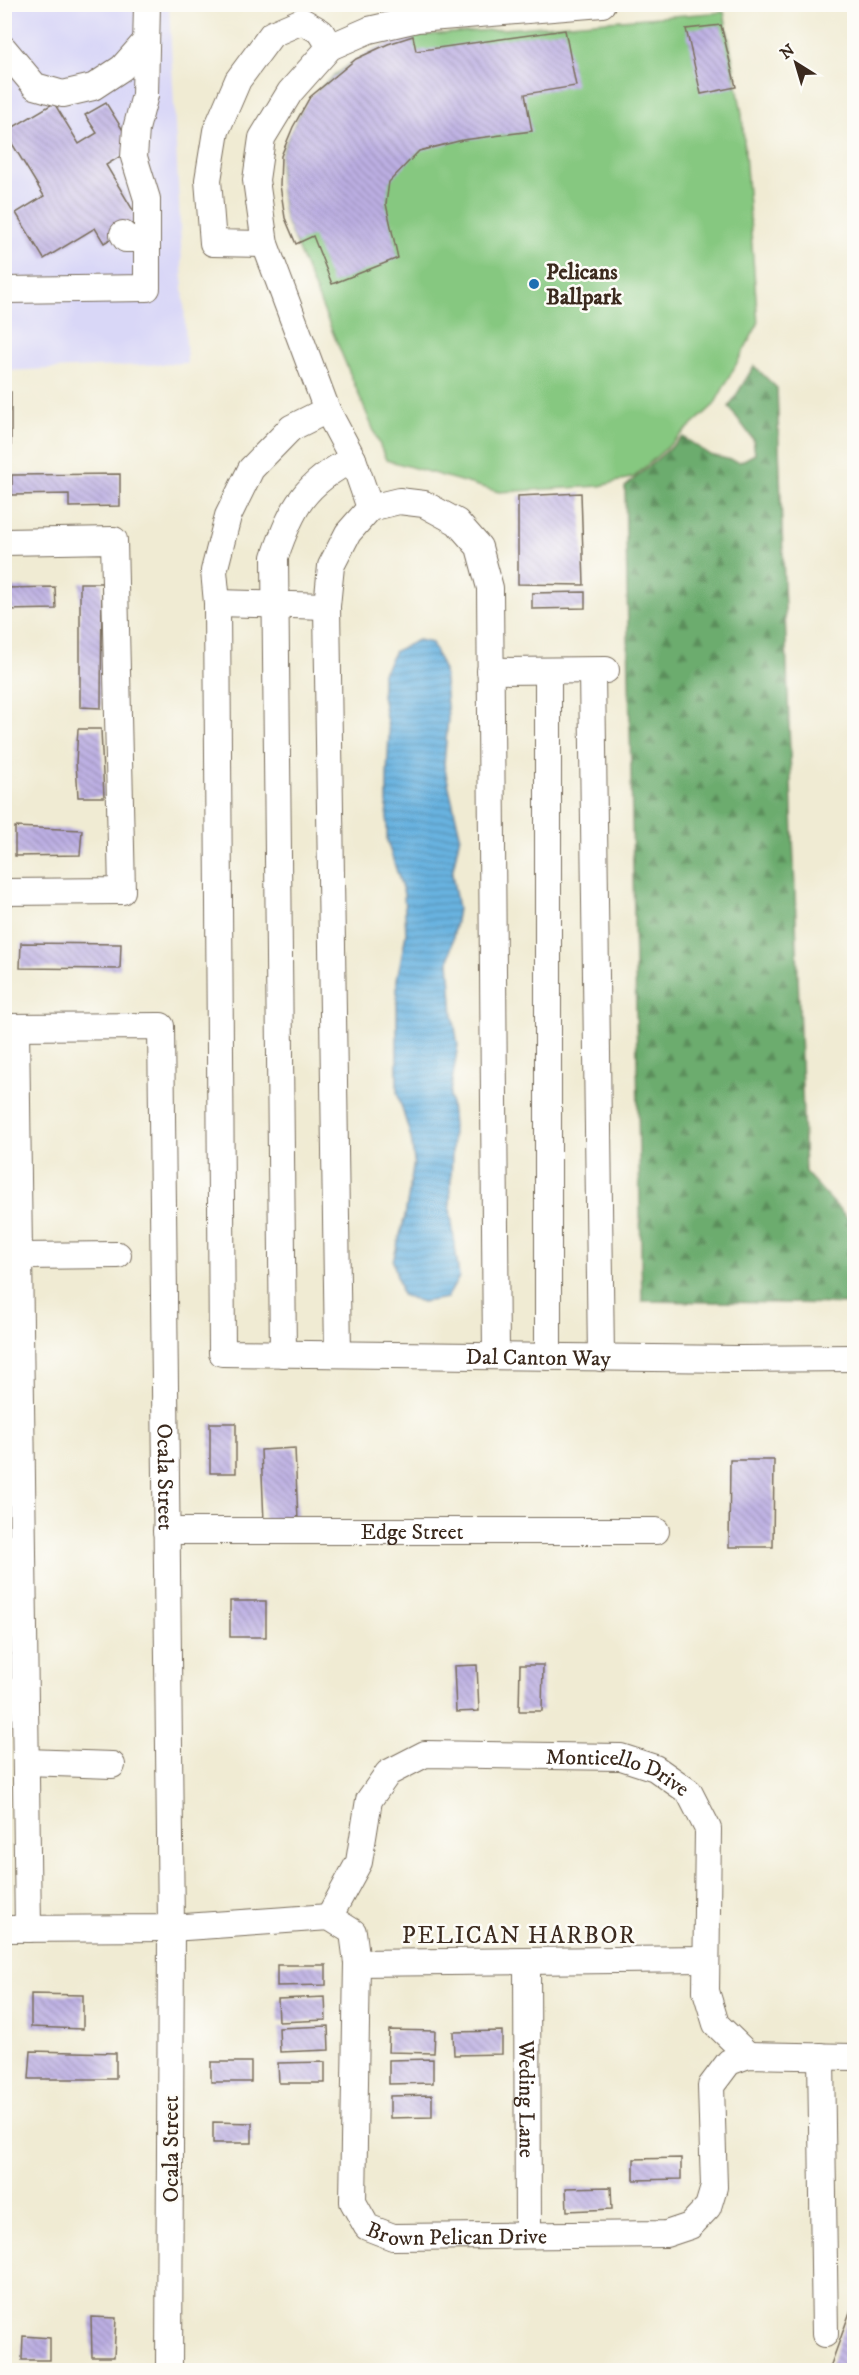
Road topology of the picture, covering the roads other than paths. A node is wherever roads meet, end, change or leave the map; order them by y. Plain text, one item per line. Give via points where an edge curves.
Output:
1 (147, 4) edge
2 (602, 4) edge
3 (552, 6) edge
4 (145, 42) junction
5 (330, 48) junction
6 (4, 49) edge
7 (265, 244) junction
8 (4, 288) edge
9 (327, 410) junction
10 (353, 459) junction
11 (370, 508) junction
12 (4, 542) edge
13 (217, 603) junction
14 (275, 605) junction
15 (327, 606) junction
16 (548, 670) junction
17 (490, 671) junction
18 (4, 892) edge
19 (10, 1027) edge
20 (118, 1255) dead end
21 (19, 1256) junction
22 (12, 1296) edge
23 (283, 1354) junction
24 (338, 1354) junction
25 (496, 1356) junction
26 (548, 1357) junction
27 (601, 1358) junction
28 (855, 1358) edge
29 (166, 1531) junction
30 (656, 1531) dead end
31 (14, 1608) edge
32 (26, 1762) junction
33 (112, 1765) dead end
34 (329, 1917) junction
35 (171, 1928) junction
36 (16, 1929) edge
37 (706, 1959) junction
38 (527, 1961) junction
39 (357, 1963) junction
40 (748, 2055) junction
41 (821, 2056) junction
42 (855, 2057) edge
43 (528, 2235) junction
44 (825, 2334) dead end
45 (169, 2370) edge

1 - 4 street
2 - 3 street
3 - 5 street via 417,19 369,30
4 - 6 street via 122,68 93,87 63,94 35,86
4 - 8 street via 145,95 136,129 135,157 147,198 135,237 147,288
5 - 7 street via 290,92 262,138 256,180
5 - 7 street via 321,32 302,21 272,34 238,80 216,131 208,180 213,243
7 - 9 street
9 - 10 street
9 - 13 street via 291,428 251,469 228,516 214,571
10 - 11 street
10 - 14 street via 330,470 306,491 287,523 275,556
11 - 15 street via 348,533 331,566
11 - 17 street via 399,501 424,504 457,522 479,548 490,588
12 - 18 street via 114,540 122,891
13 - 14 street
13 - 23 street, Dal Canton Way via 222,1353
14 - 15 street
14 - 23 street
15 - 24 street
16 - 17 street
16 - 26 street
16 - 27 street via 599,670
17 - 25 street
19 - 21 street
19 - 29 street, Ocala Street via 161,1026
20 - 21 street
21 - 22 street
22 - 31 street
23 - 24 street, Dal Canton Way
24 - 25 street, Dal Canton Way
25 - 26 street, Dal Canton Way
26 - 27 street, Dal Canton Way
27 - 28 street, Dal Canton Way
29 - 30 street, Edge Street
29 - 35 street, Ocala Street
31 - 32 street
32 - 33 street
32 - 36 street
34 - 35 street
34 - 37 street, Monticello Drive via 359,1862 369,1800 388,1773 425,1754 621,1757 655,1768 689,1792 708,1829
34 - 39 street, Brown Pelican Drive via 353,1932
35 - 36 street
35 - 45 street, Ocala Street
37 - 38 street
37 - 40 street, Monticello Drive via 706,1991 716,2024
38 - 39 street
38 - 43 street, Weding Lane
39 - 43 street, Brown Pelican Drive via 353,2202 367,2227 393,2238
40 - 41 street
40 - 43 street, Brown Pelican Drive via 729,2062 711,2086 714,2187 708,2207 690,2226 666,2234
41 - 42 street
41 - 44 street

